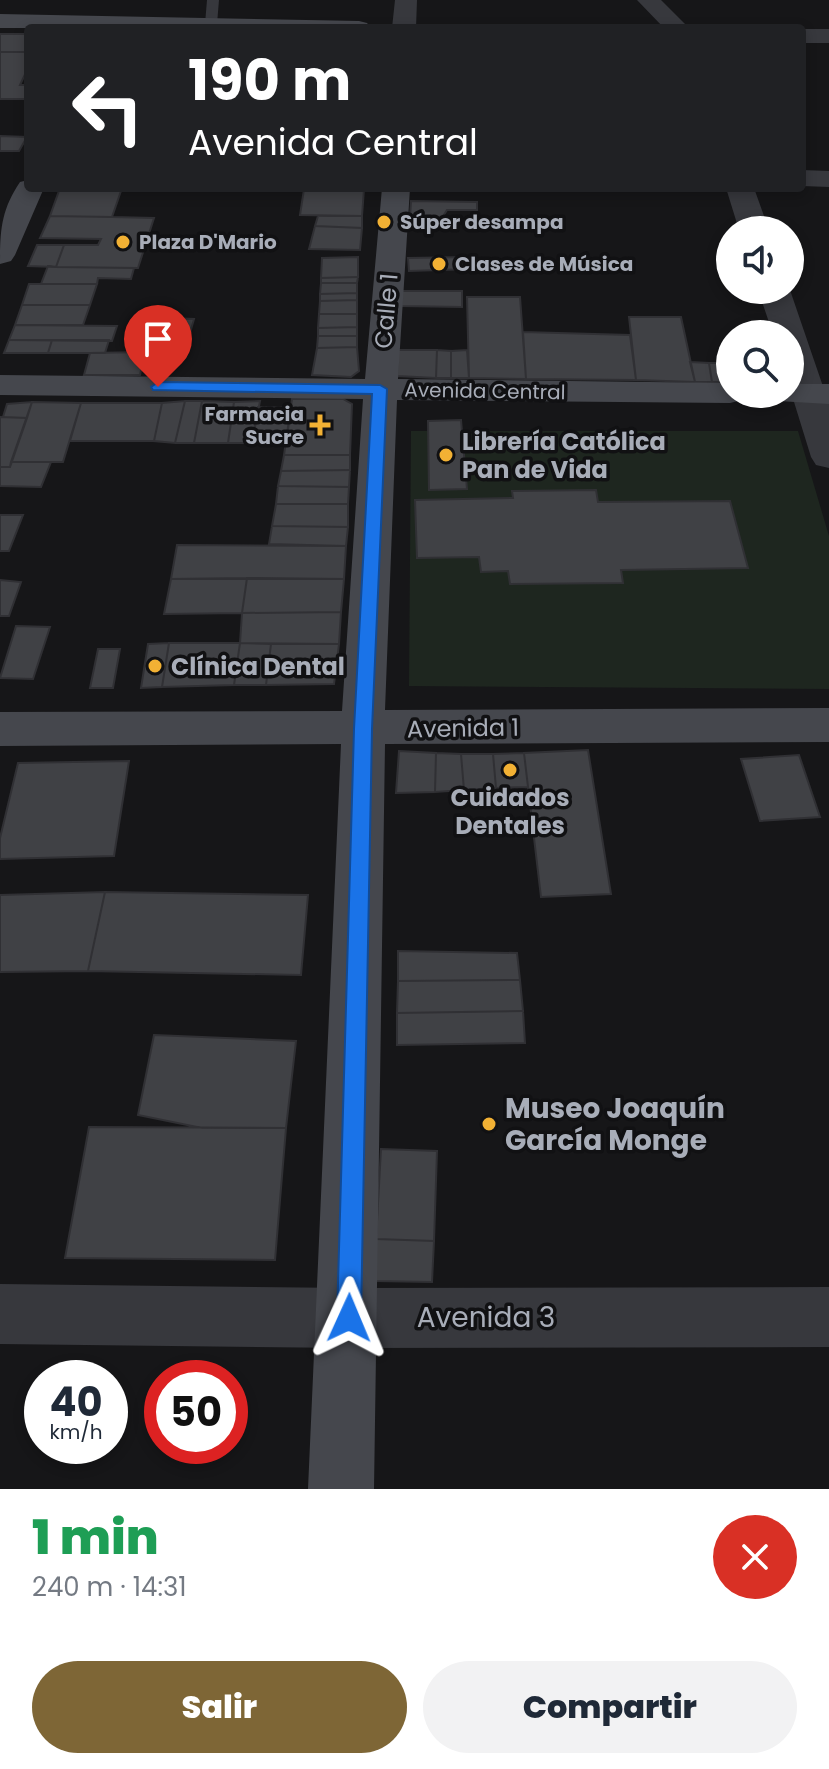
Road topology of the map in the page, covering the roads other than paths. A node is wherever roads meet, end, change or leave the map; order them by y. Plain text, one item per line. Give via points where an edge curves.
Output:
1 (213, 0) edge
2 (406, 0) edge
3 (648, 0) edge
4 (10, 21) edge
5 (139, 21) junction
6 (129, 24) edge
7 (211, 24) joint
8 (404, 24) edge
9 (673, 24) edge
10 (806, 36) edge
11 (829, 36) edge
12 (806, 178) edge
13 (829, 179) edge
14 (28, 192) edge
15 (396, 192) edge
16 (741, 192) edge
17 (749, 216) edge
18 (0, 255) edge
19 (0, 385) edge
20 (380, 389) junction
21 (716, 393) edge
22 (809, 394) edge
23 (829, 457) edge
24 (829, 725) edge
25 (0, 729) edge
26 (363, 729) junction
27 (0, 1314) edge
28 (829, 1317) edge
29 (349, 1318) junction
30 (341, 1489) edge

1 - 7 lane
2 - 8 street
3 - 9 street
4 - 5 main road
5 - 6 main road
5 - 7 main road
10 - 11 street
12 - 13 street
14 - 18 main road
15 - 20 main road, Calle 1
16 - 17 street
19 - 20 main road, Avenida Central
20 - 21 main road, Avenida Central
20 - 26 main road, Calle 1
22 - 23 street
24 - 26 main road, Avenida 1
25 - 26 main road, Avenida 1
26 - 29 main road, Calle 1
27 - 29 street, Avenida 3
28 - 29 street, Avenida 3
29 - 30 main road, Calle 1

